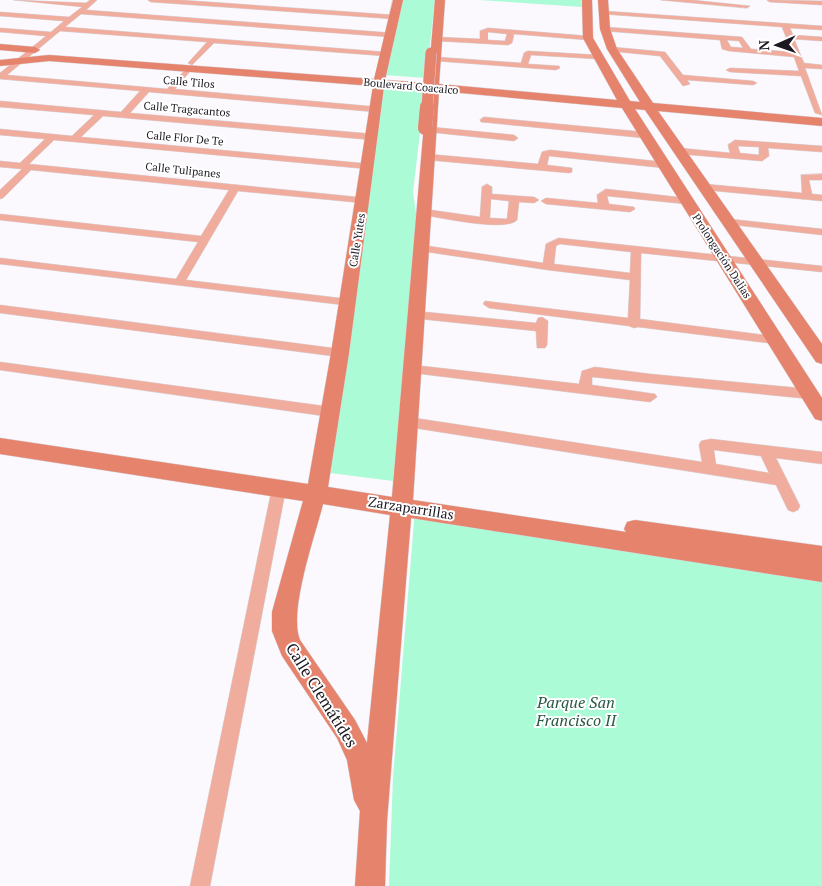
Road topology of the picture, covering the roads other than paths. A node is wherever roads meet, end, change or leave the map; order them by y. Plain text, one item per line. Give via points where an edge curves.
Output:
1 (17, 0) edge
2 (151, 0) edge
3 (398, 0) edge
4 (587, 0) edge
5 (603, 0) edge
6 (664, 0) edge
7 (770, 0) edge
8 (188, 1) edge
9 (440, 2) edge
10 (718, 2) edge
11 (822, 2) edge
12 (91, 3) edge
13 (747, 5) edge
14 (80, 12) junction
15 (197, 12) junction
16 (604, 13) junction
17 (0, 14) edge
18 (394, 17) junction
19 (71, 19) junction
20 (785, 25) junction
21 (822, 28) edge
22 (605, 29) junction
23 (0, 30) edge
24 (201, 30) junction
25 (56, 32) junction
26 (511, 32) junction
27 (390, 35) junction
28 (790, 37) junction
29 (588, 38) junction
30 (438, 39) junction
31 (822, 39) edge
32 (212, 41) junction
33 (484, 42) junction
34 (0, 47) edge
35 (612, 49) junction
36 (34, 50) junction
37 (385, 54) junction
38 (548, 54) junction
39 (797, 55) junction
40 (433, 56) junction
41 (598, 56) junction
42 (21, 61) junction
43 (0, 62) edge
44 (801, 65) junction
45 (190, 66) junction
46 (524, 66) junction
47 (822, 67) edge
48 (750, 71) junction
49 (804, 74) junction
50 (0, 77) edge
51 (379, 80) junction
52 (732, 81) junction
53 (434, 84) junction
54 (809, 88) junction
55 (822, 88) edge
56 (146, 90) junction
57 (169, 92) junction
58 (624, 101) junction
59 (646, 102) junction
60 (0, 104) edge
61 (376, 110) junction
62 (102, 112) junction
63 (124, 114) junction
64 (821, 116) edge
65 (517, 123) junction
66 (428, 129) junction
67 (0, 132) edge
68 (644, 134) junction
69 (482, 135) junction
70 (52, 137) junction
71 (373, 137) junction
72 (74, 139) junction
73 (763, 144) junction
74 (822, 149) edge
75 (680, 151) junction
76 (569, 156) junction
77 (736, 157) junction
78 (428, 158) junction
79 (0, 164) edge
80 (664, 165) junction
81 (26, 166) junction
82 (368, 166) junction
83 (542, 168) junction
84 (822, 177) edge
85 (705, 187) junction
86 (235, 188) junction
87 (620, 192) junction
88 (0, 196) edge
89 (807, 196) junction
90 (822, 198) edge
91 (514, 199) junction
92 (363, 200) junction
93 (534, 200) dead end
94 (546, 201) dead end
95 (686, 201) junction
96 (604, 206) junction
97 (630, 209) junction
98 (424, 210) junction
99 (0, 217) edge
100 (636, 218) dead end
101 (485, 221) junction
102 (730, 222) junction
103 (822, 232) edge
104 (205, 240) junction
105 (421, 248) junction
106 (636, 249) junction
107 (724, 259) junction
108 (0, 261) edge
109 (757, 262) junction
110 (548, 267) junction
111 (822, 269) edge
112 (635, 277) junction
113 (179, 282) junction
114 (489, 298) joint
115 (348, 303) junction
116 (0, 309) edge
117 (542, 310) junction
118 (415, 315) junction
119 (488, 322) junction
120 (634, 324) junction
121 (542, 328) junction
122 (776, 340) junction
123 (541, 345) dead end
124 (340, 354) junction
125 (822, 358) edge
126 (0, 366) edge
127 (413, 369) junction
128 (650, 379) junction
129 (585, 391) junction
130 (810, 394) junction
131 (331, 412) junction
132 (822, 414) edge
133 (408, 422) junction
134 (0, 432) edge
135 (0, 446) edge
136 (766, 451) junction
137 (822, 458) edge
138 (710, 470) junction
139 (780, 480) junction
140 (317, 487) junction
141 (279, 488) junction
142 (402, 500) junction
143 (793, 506) dead end
144 (822, 556) edge
145 (822, 572) edge
146 (373, 821) junction
147 (200, 886) edge
148 (370, 886) edge

1 - 12 street
2 - 8 street
3 - 18 main road, Calle Yutes
4 - 29 main road
5 - 16 main road, Prolongación Dalias
6 - 10 street
7 - 11 street
8 - 15 street
9 - 30 main road
9 - 40 main road via 434,18
10 - 13 street
12 - 14 street
14 - 15 street
14 - 19 street
15 - 18 street
15 - 24 street
16 - 20 street
16 - 22 main road, Prolongación Dalias
17 - 19 street
18 - 27 main road, Calle Yutes
19 - 25 street
20 - 21 street
20 - 28 street
22 - 35 main road, Prolongación Dalias
22 - 39 street via 723,38 726,48
23 - 25 street
24 - 25 street
24 - 27 street
24 - 32 street
25 - 36 street
26 - 29 street
26 - 33 street via 508,43
26 - 33 street via 485,30
27 - 37 main road, Calle Yutes
28 - 31 street
28 - 39 street
29 - 41 main road, Prolongación Dalias
30 - 33 street
30 - 40 main road
32 - 37 street
32 - 45 street
34 - 36 main road, Boulevard Coacalco
35 - 52 street via 662,54 684,80
35 - 59 main road, Prolongación Dalias
36 - 42 street
36 - 45 main road, Boulevard Coacalco
37 - 51 main road, Calle Yutes
38 - 41 street
38 - 46 street via 528,53
38 - 46 street via 556,71
39 - 44 street
40 - 46 street
40 - 53 main road
40 - 66 main road, bridge
41 - 58 main road, Prolongación Dalias
42 - 43 main road, Boulevard Coacalco
42 - 45 main road, Boulevard Coacalco via 49,58
42 - 50 street
44 - 47 street
44 - 49 street
45 - 51 main road, Boulevard Coacalco
45 - 57 street
48 - 49 street
48 - 52 street via 729,67
48 - 52 street via 754,86
49 - 54 street
50 - 56 street, Calle Tilos
51 - 53 main road, Boulevard Coacalco
51 - 61 main road, Calle Yutes
53 - 58 main road, Boulevard Coacalco
53 - 66 main road
54 - 55 street
54 - 64 street
56 - 57 street, Calle Tilos
56 - 63 street
57 - 61 street, Calle Tilos
58 - 59 main road, Boulevard Coacalco
58 - 68 main road, Prolongación Dalias
59 - 64 main road, Boulevard Coacalco
59 - 75 main road, Prolongación Dalias
60 - 62 street, Calle Tragacantos
61 - 71 main road, Calle Yutes
62 - 63 street, Calle Tragacantos
62 - 72 street
63 - 71 street, Calle Tragacantos
65 - 68 street
65 - 69 street via 484,118
65 - 69 street via 514,141
66 - 69 street
66 - 78 main road
66 - 98 main road via 421,174
67 - 70 street, Calle Flor De Te
68 - 80 main road, Prolongación Dalias
70 - 72 street, Calle Flor De Te
70 - 81 street
71 - 82 main road, Calle Yutes
72 - 82 street, Calle Flor De Te
73 - 74 street
73 - 77 street via 762,158
73 - 77 street via 735,143
75 - 77 street
75 - 85 main road, Prolongación Dalias
76 - 80 street
76 - 83 street via 547,153
76 - 83 street via 570,175
78 - 83 street
78 - 98 main road
79 - 81 street, Calle Tulipanes
80 - 95 main road, Prolongación Dalias
81 - 86 street, Calle Tulipanes
81 - 88 street
82 - 92 main road, Calle Yutes
84 - 89 street via 804,177
85 - 89 street
85 - 102 main road, Prolongación Dalias
86 - 92 street, Calle Tulipanes
86 - 104 street
87 - 95 street
87 - 96 street via 602,192
87 - 97 street
89 - 90 street
91 - 93 street
91 - 101 street via 512,220
91 - 101 street via 486,192
92 - 115 main road, Calle Yutes
94 - 96 street
95 - 107 main road, Prolongación Dalias
96 - 97 street
97 - 100 street
98 - 101 street
98 - 105 main road
99 - 104 street
102 - 103 street
102 - 109 main road, Prolongación Dalias
104 - 113 street
105 - 110 street
105 - 118 main road
106 - 107 street
106 - 110 street via 554,241
106 - 112 street
107 - 109 street
107 - 122 main road, Prolongación Dalias
108 - 113 street
109 - 111 street
109 - 125 main road, Prolongación Dalias
110 - 112 street
112 - 120 street
113 - 115 street
114 - 117 street
114 - 119 street
115 - 124 main road, Calle Yutes
116 - 124 street
117 - 120 street
117 - 121 street
118 - 119 street
118 - 127 main road
119 - 121 street
120 - 122 street
121 - 123 street
122 - 130 main road, Prolongación Dalias
124 - 131 main road, Calle Yutes
126 - 131 street
127 - 129 street
127 - 133 main road
128 - 129 street via 589,372 586,374
128 - 129 street via 650,403
128 - 130 street
130 - 132 main road, Prolongación Dalias
131 - 140 main road, Calle Yutes
133 - 138 street
133 - 142 main road
134 - 140 main road, Zarzaparrillas
135 - 141 main road, Zarzaparrillas
136 - 137 street
136 - 138 street via 706,445
136 - 139 street
138 - 139 street
139 - 143 street
140 - 141 main road, Zarzaparrillas
140 - 142 main road, Zarzaparrillas
140 - 146 main road, Calle Clemátides via 284,612 284,631 291,648 346,729 356,751
141 - 147 street
142 - 144 main road, Zarzaparrillas
142 - 145 main road, Zarzaparrillas
142 - 146 main road, Calle Clemátides
146 - 148 main road, Calle Clemátides

